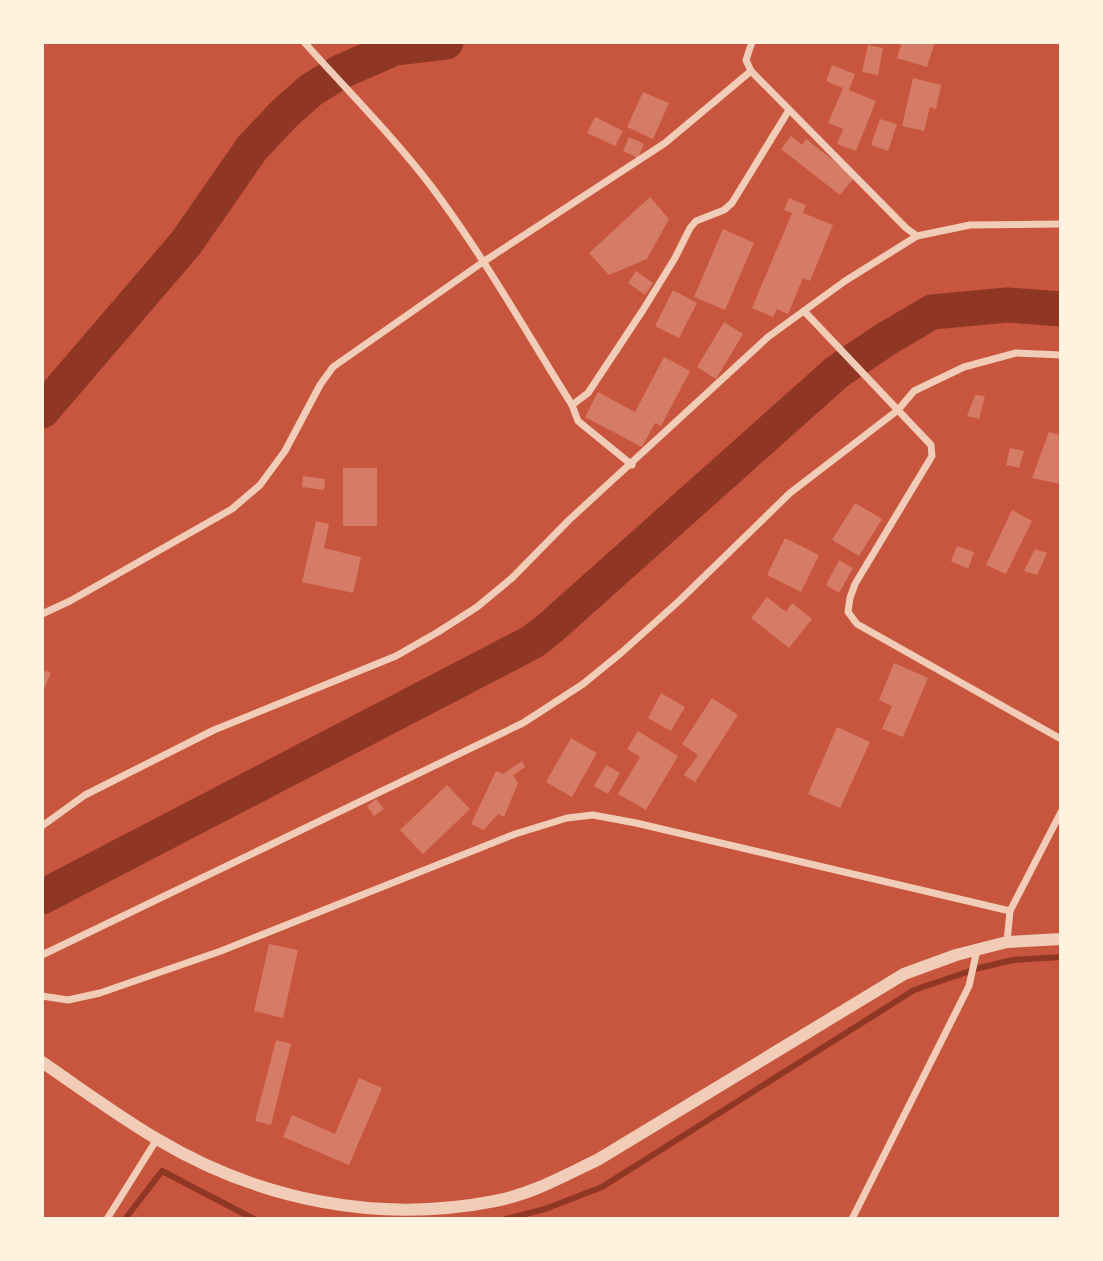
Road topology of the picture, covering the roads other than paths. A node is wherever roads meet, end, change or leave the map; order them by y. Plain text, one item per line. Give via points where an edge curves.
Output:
1 (304, 42) edge
2 (752, 42) edge
3 (751, 71) junction
4 (789, 110) junction
5 (1061, 224) edge
6 (917, 236) junction
7 (484, 262) junction
8 (804, 311) junction
9 (1061, 355) edge
10 (572, 405) junction
11 (898, 410) junction
12 (632, 465) junction
13 (42, 614) edge
14 (1061, 739) edge
15 (1061, 812) edge
16 (42, 827) edge
17 (1010, 911) junction
18 (1061, 939) edge
19 (1007, 942) junction
20 (42, 955) edge
21 (975, 956) junction
22 (42, 996) edge
23 (42, 1062) edge
24 (157, 1139) junction
25 (107, 1219) edge
26 (852, 1219) edge

1 - 7 street via 410,159
2 - 3 street via 746,60
3 - 4 street
3 - 7 street via 665,143
4 - 6 street
4 - 10 street via 732,203 690,228 588,393
5 - 6 street via 971,225
6 - 8 street
7 - 10 street
7 - 13 street via 333,367 260,485 232,509
8 - 11 street
8 - 12 street via 768,337
9 - 11 street via 1016,354 964,368 914,391
10 - 12 street via 578,421
11 - 14 street via 931,445 932,456 855,584 849,612 857,624
11 - 20 street via 790,493 621,653 523,723
12 - 16 street via 512,578 438,632 396,656 214,730 85,796
15 - 17 street
17 - 19 street
17 - 22 street via 593,815 515,834 221,951 100,993 68,1000
18 - 19 street
19 - 21 street
21 - 24 street via 956,954 904,974 599,1159 546,1185 497,1201 407,1210 322,1203 268,1190 216,1170
21 - 26 street via 969,986
23 - 24 street
24 - 25 street

